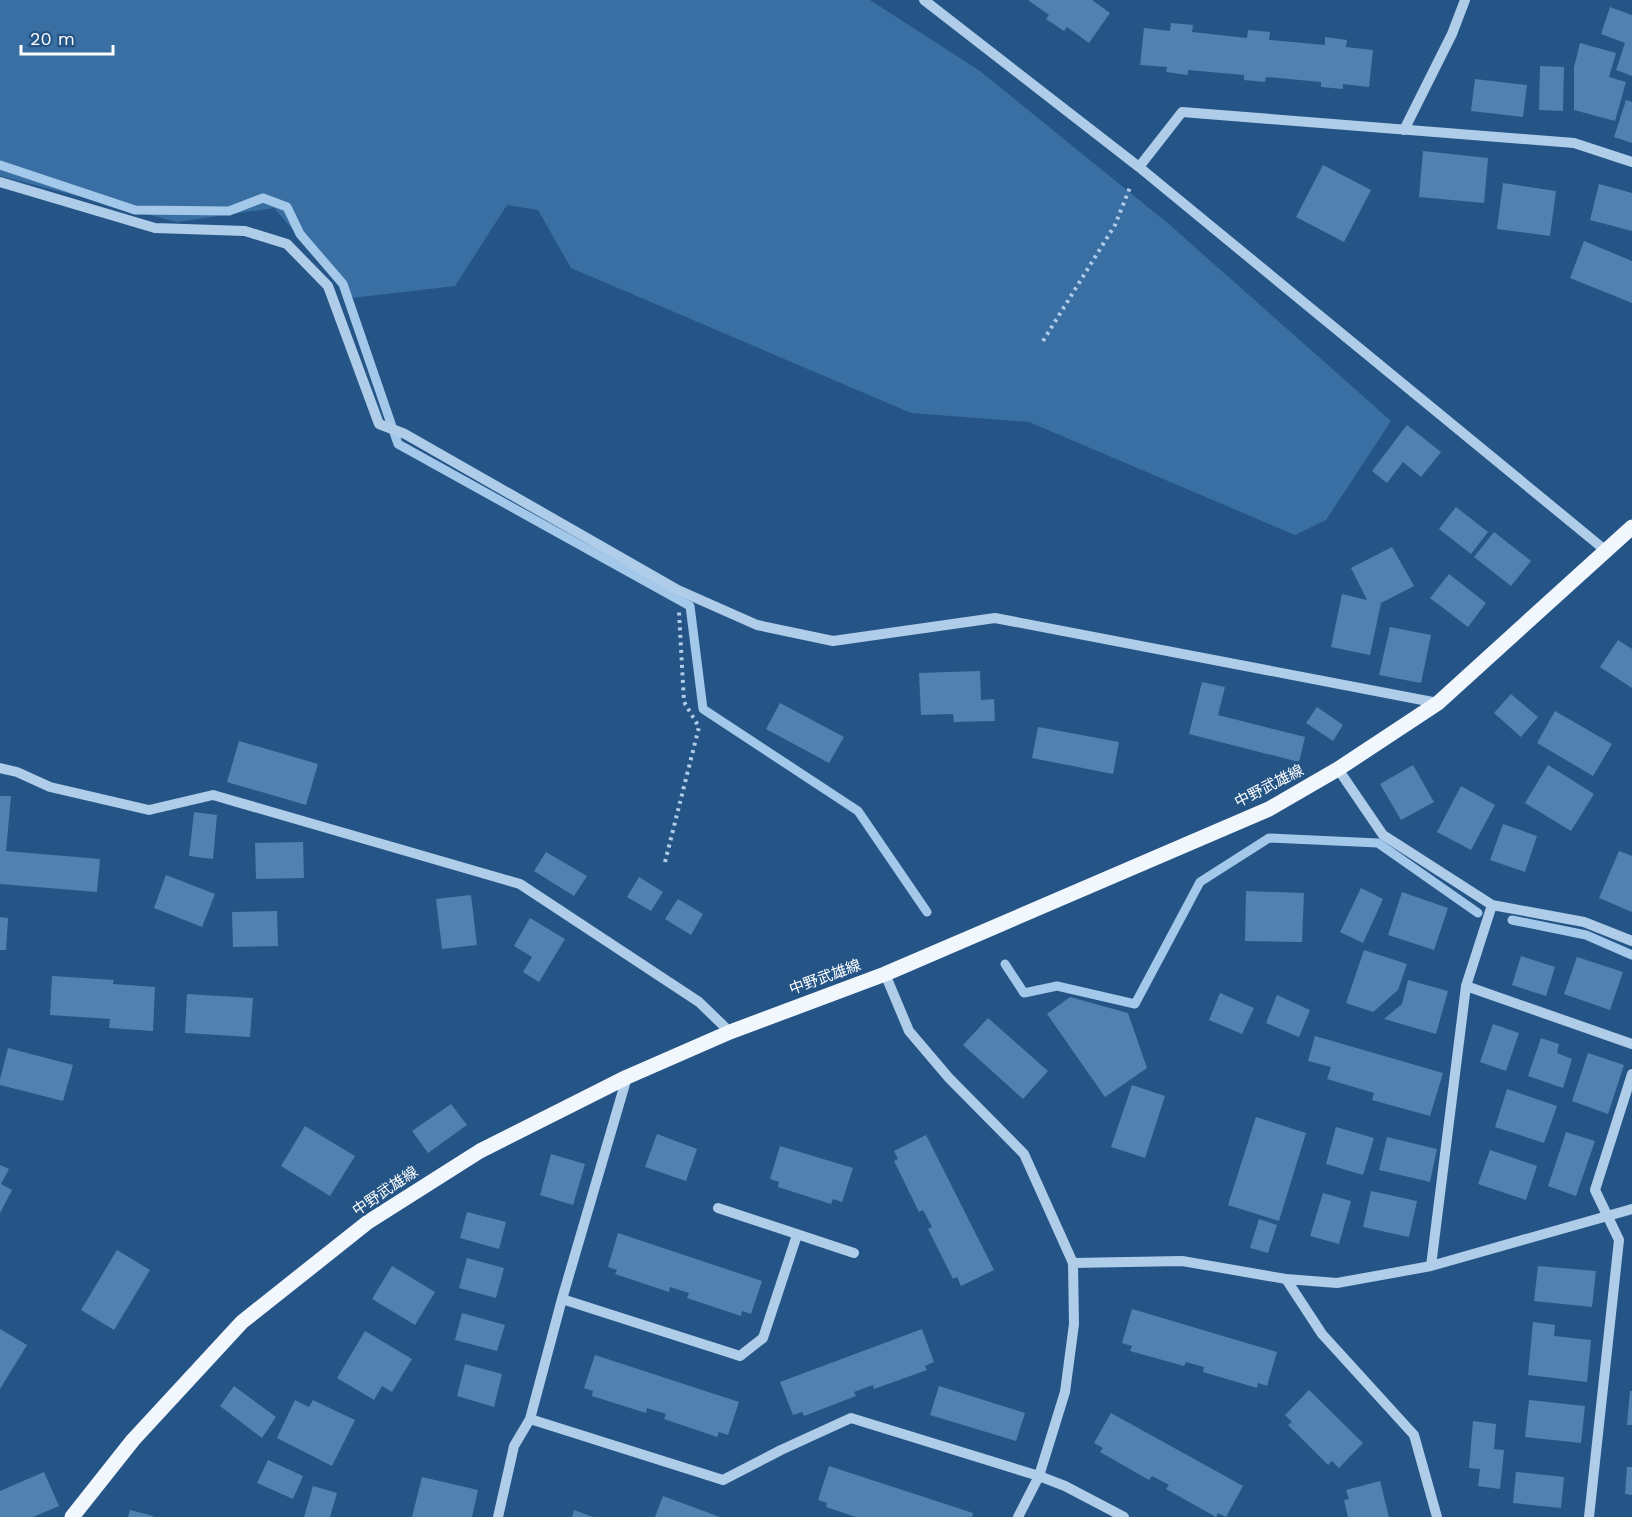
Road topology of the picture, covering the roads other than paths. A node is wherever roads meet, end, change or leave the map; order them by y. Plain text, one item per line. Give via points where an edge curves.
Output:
1 (924, 0) edge
2 (1465, 0) edge
3 (1404, 130) junction
4 (1632, 162) edge
5 (1139, 167) junction
6 (0, 182) edge
7 (1632, 526) edge
8 (1605, 550) junction
9 (1438, 703) junction
10 (0, 768) edge
11 (1338, 769) junction
12 (1492, 905) junction
13 (1632, 941) edge
14 (885, 975) junction
15 (1466, 986) junction
16 (730, 1032) junction
17 (1632, 1044) edge
18 (1632, 1074) edge
19 (627, 1077) junction
20 (718, 1208) dead end
21 (1632, 1209) edge
22 (1607, 1217) junction
23 (797, 1235) junction
24 (854, 1253) dead end
25 (1073, 1263) junction
26 (1431, 1266) junction
27 (1286, 1279) junction
28 (562, 1299) junction
29 (530, 1419) junction
30 (1039, 1476) junction
31 (72, 1517) edge
32 (498, 1517) edge
33 (1018, 1517) edge
34 (1124, 1517) edge
35 (1437, 1517) edge
36 (1589, 1517) edge

1 - 5 street
2 - 3 street
3 - 4 street via 1574,143
3 - 5 street via 1182,112
5 - 8 street
6 - 9 street via 155,228 245,231 287,244 328,286 379,424 405,434 678,590 757,626 833,641 995,618
7 - 8 main road, 中野武雄線
8 - 9 main road, 中野武雄線
9 - 11 main road, 中野武雄線
10 - 16 street via 50,787 149,810 213,795 520,884 699,1002
11 - 12 street via 1383,835
11 - 14 main road, 中野武雄線 via 1269,809
12 - 13 street via 1584,922
12 - 15 street
14 - 16 main road, 中野武雄線
14 - 25 street via 909,1031 1024,1154
15 - 17 street
15 - 26 street
16 - 19 main road, 中野武雄線
18 - 22 street via 1595,1190
19 - 28 street
19 - 31 main road, 中野武雄線 via 480,1151 368,1222 243,1322 133,1440
20 - 23 street
21 - 22 street
22 - 26 street
22 - 36 street via 1619,1240
23 - 24 street
23 - 28 street via 763,1338 740,1356
25 - 27 street via 1182,1261
25 - 30 street via 1074,1324 1065,1392
26 - 27 street via 1337,1283
27 - 35 street via 1322,1334 1414,1435
28 - 29 street
29 - 30 street via 723,1480 851,1418
29 - 32 street via 514,1446
30 - 33 street
30 - 34 street

